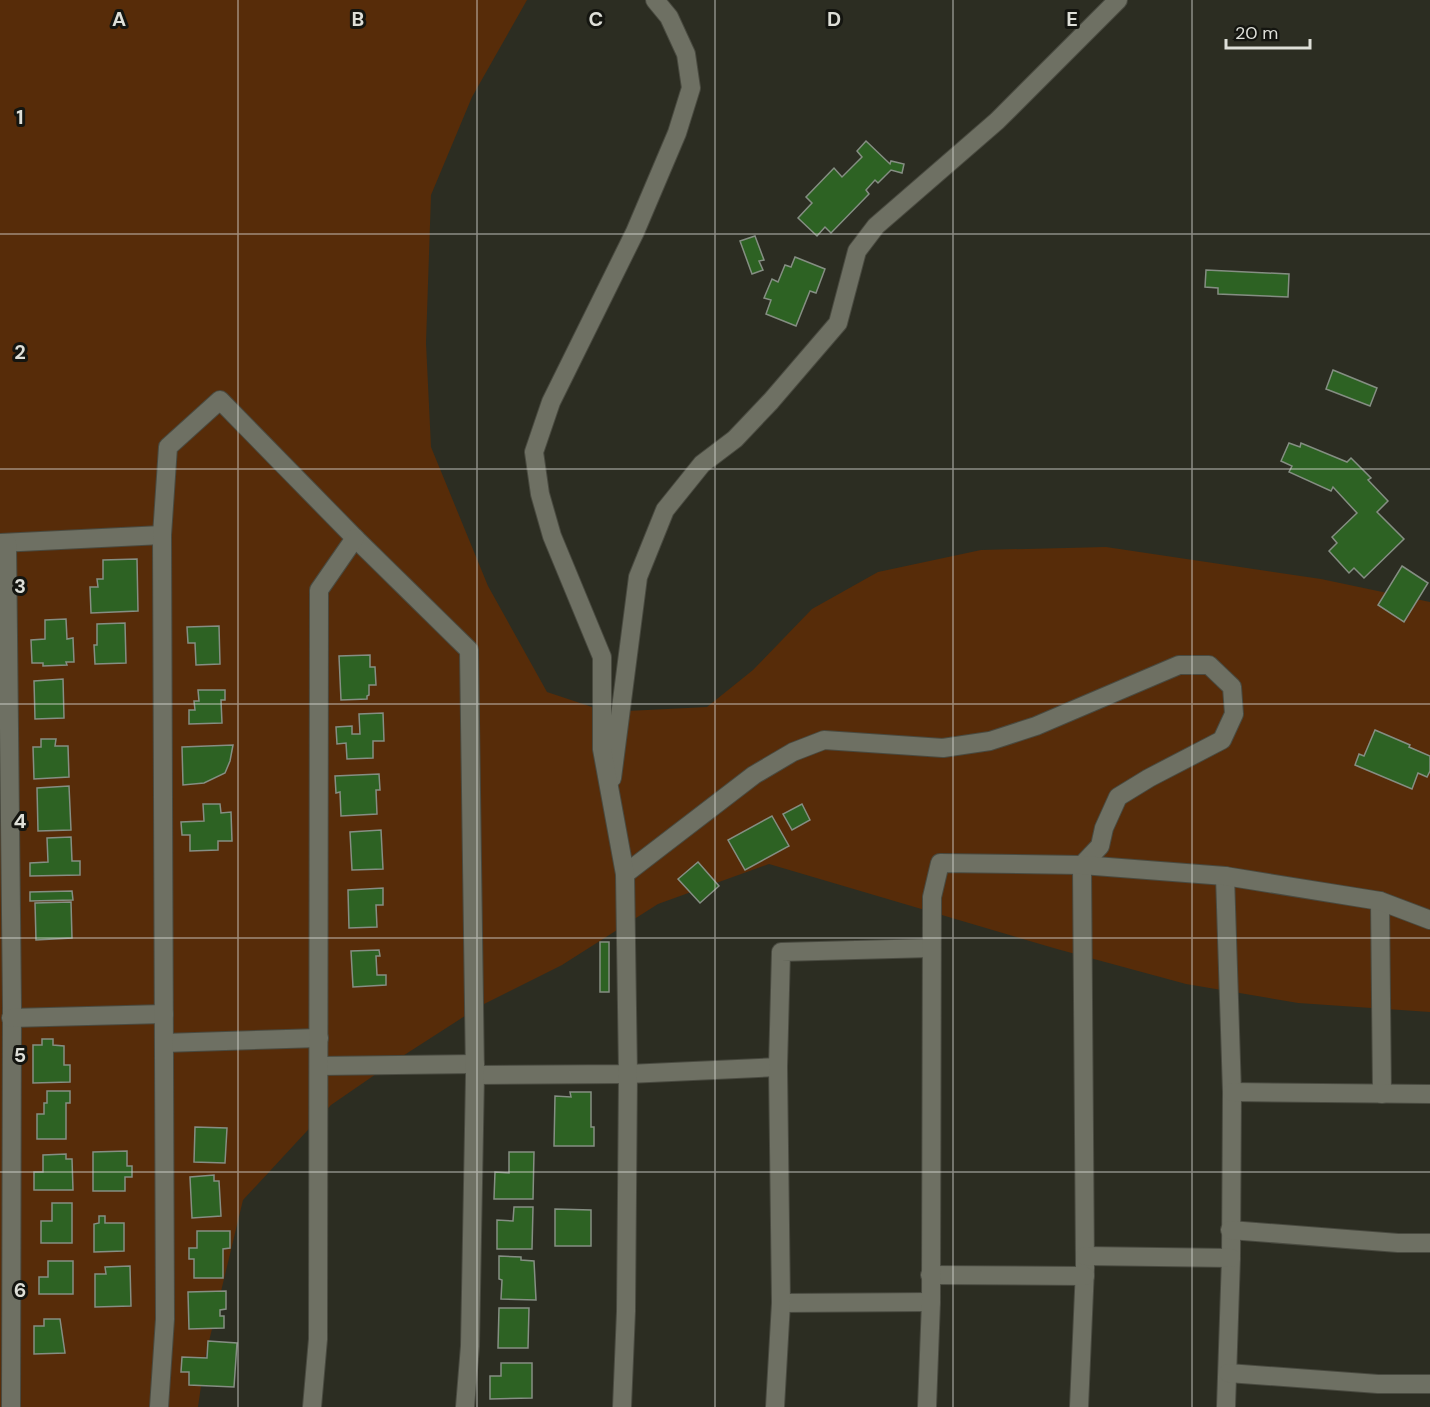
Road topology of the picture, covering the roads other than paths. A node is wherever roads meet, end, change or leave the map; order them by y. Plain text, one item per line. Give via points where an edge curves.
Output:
1 (656, 0) edge
2 (1118, 0) edge
3 (162, 536) junction
4 (355, 538) junction
5 (3, 543) edge
6 (609, 797) junction
7 (1082, 865) junction
8 (625, 874) junction
9 (1225, 876) junction
10 (1380, 901) junction
11 (1430, 920) edge
12 (931, 948) junction
13 (8, 1010) edge
14 (164, 1014) junction
15 (319, 1038) junction
16 (164, 1042) junction
17 (319, 1066) junction
18 (778, 1067) junction
19 (475, 1070) junction
20 (628, 1074) junction
21 (1232, 1092) junction
22 (1383, 1094) junction
23 (1430, 1094) edge
24 (1230, 1230) junction
25 (1430, 1243) edge
26 (1085, 1256) junction
27 (1231, 1258) junction
28 (930, 1275) junction
29 (1085, 1276) junction
30 (931, 1302) junction
31 (781, 1303) junction
32 (1228, 1373) junction
33 (1430, 1384) edge
34 (11, 1407) edge
35 (159, 1407) edge
36 (312, 1407) edge
37 (465, 1407) edge
38 (622, 1407) edge
39 (775, 1407) edge
40 (927, 1407) edge
41 (1079, 1407) edge
42 (1226, 1407) edge

1 - 6 street via 669,17 686,54 692,88 635,232 551,402 534,452 552,536 603,657 602,749
2 - 6 street via 998,121 876,226 857,251 838,323 735,439 702,464 665,510 638,577
3 - 4 street via 168,447 220,400
3 - 5 street
3 - 14 street
4 - 15 street via 319,590
4 - 19 street via 469,650
5 - 13 street
6 - 8 street
7 - 8 street via 1101,846 1104,828 1118,797 1222,740 1234,714 1232,687 1209,665 1179,665 1036,726 990,741 943,748 824,740 793,752 754,775
7 - 9 street
7 - 12 street via 940,863 932,897
7 - 26 street
8 - 20 street
9 - 10 street
9 - 21 street
10 - 11 street
10 - 22 street
12 - 18 street via 781,952
12 - 28 street
13 - 14 street
13 - 34 street
14 - 16 street
15 - 16 street
15 - 17 street
16 - 35 street via 165,1318
17 - 19 street
17 - 36 street via 318,1340
18 - 20 street
18 - 31 street
19 - 20 street
19 - 37 street via 470,1346
20 - 38 street
21 - 22 street
21 - 24 street
22 - 23 street
24 - 25 street
24 - 27 street
26 - 27 street
26 - 29 street
27 - 32 street
28 - 29 street
28 - 30 street
29 - 41 street
30 - 31 street
30 - 40 street
31 - 39 street
32 - 33 street
32 - 42 street

